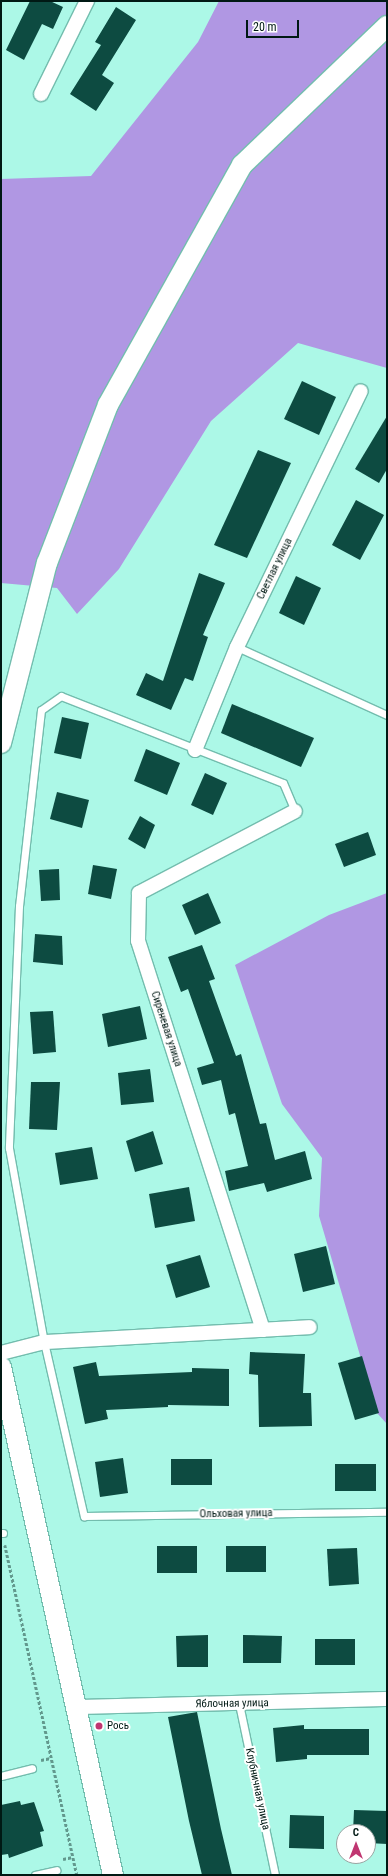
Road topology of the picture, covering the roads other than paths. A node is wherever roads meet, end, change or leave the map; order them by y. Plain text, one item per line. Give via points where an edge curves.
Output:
1 (87, 1) edge
2 (387, 26) edge
3 (42, 94) dead end
4 (360, 391) dead end
5 (237, 647) junction
6 (387, 715) edge
7 (1, 744) edge
8 (195, 750) junction
9 (294, 811) joint
10 (310, 1327) dead end
11 (263, 1330) junction
12 (44, 1342) junction
13 (1, 1352) edge
14 (1, 1367) edge
15 (5, 1407) edge
16 (387, 1512) edge
17 (387, 1699) edge
18 (239, 1704) junction
19 (83, 1710) junction
20 (32, 1768) dead end
21 (1, 1776) edge
22 (56, 1870) dead end
23 (35, 1875) edge
24 (113, 1875) edge
25 (275, 1875) edge

1 - 3 street
2 - 7 street via 242,165 108,405 47,563
4 - 5 street, Светлая улица
5 - 6 lane
5 - 8 street, Светлая улица
8 - 9 lane via 283,783
8 - 12 lane via 61,696 41,710 18,906 9,1148
9 - 11 street, Сиреневая улица via 138,893 138,941
10 - 11 street
11 - 12 street
12 - 13 street
12 - 16 lane, Ольховая улица via 84,1516
14 - 15 street
15 - 19 street
17 - 18 street, Яблочная улица
18 - 19 street, Яблочная улица
18 - 25 lane, Клубничная улица
19 - 24 street
20 - 21 lane
22 - 23 lane

